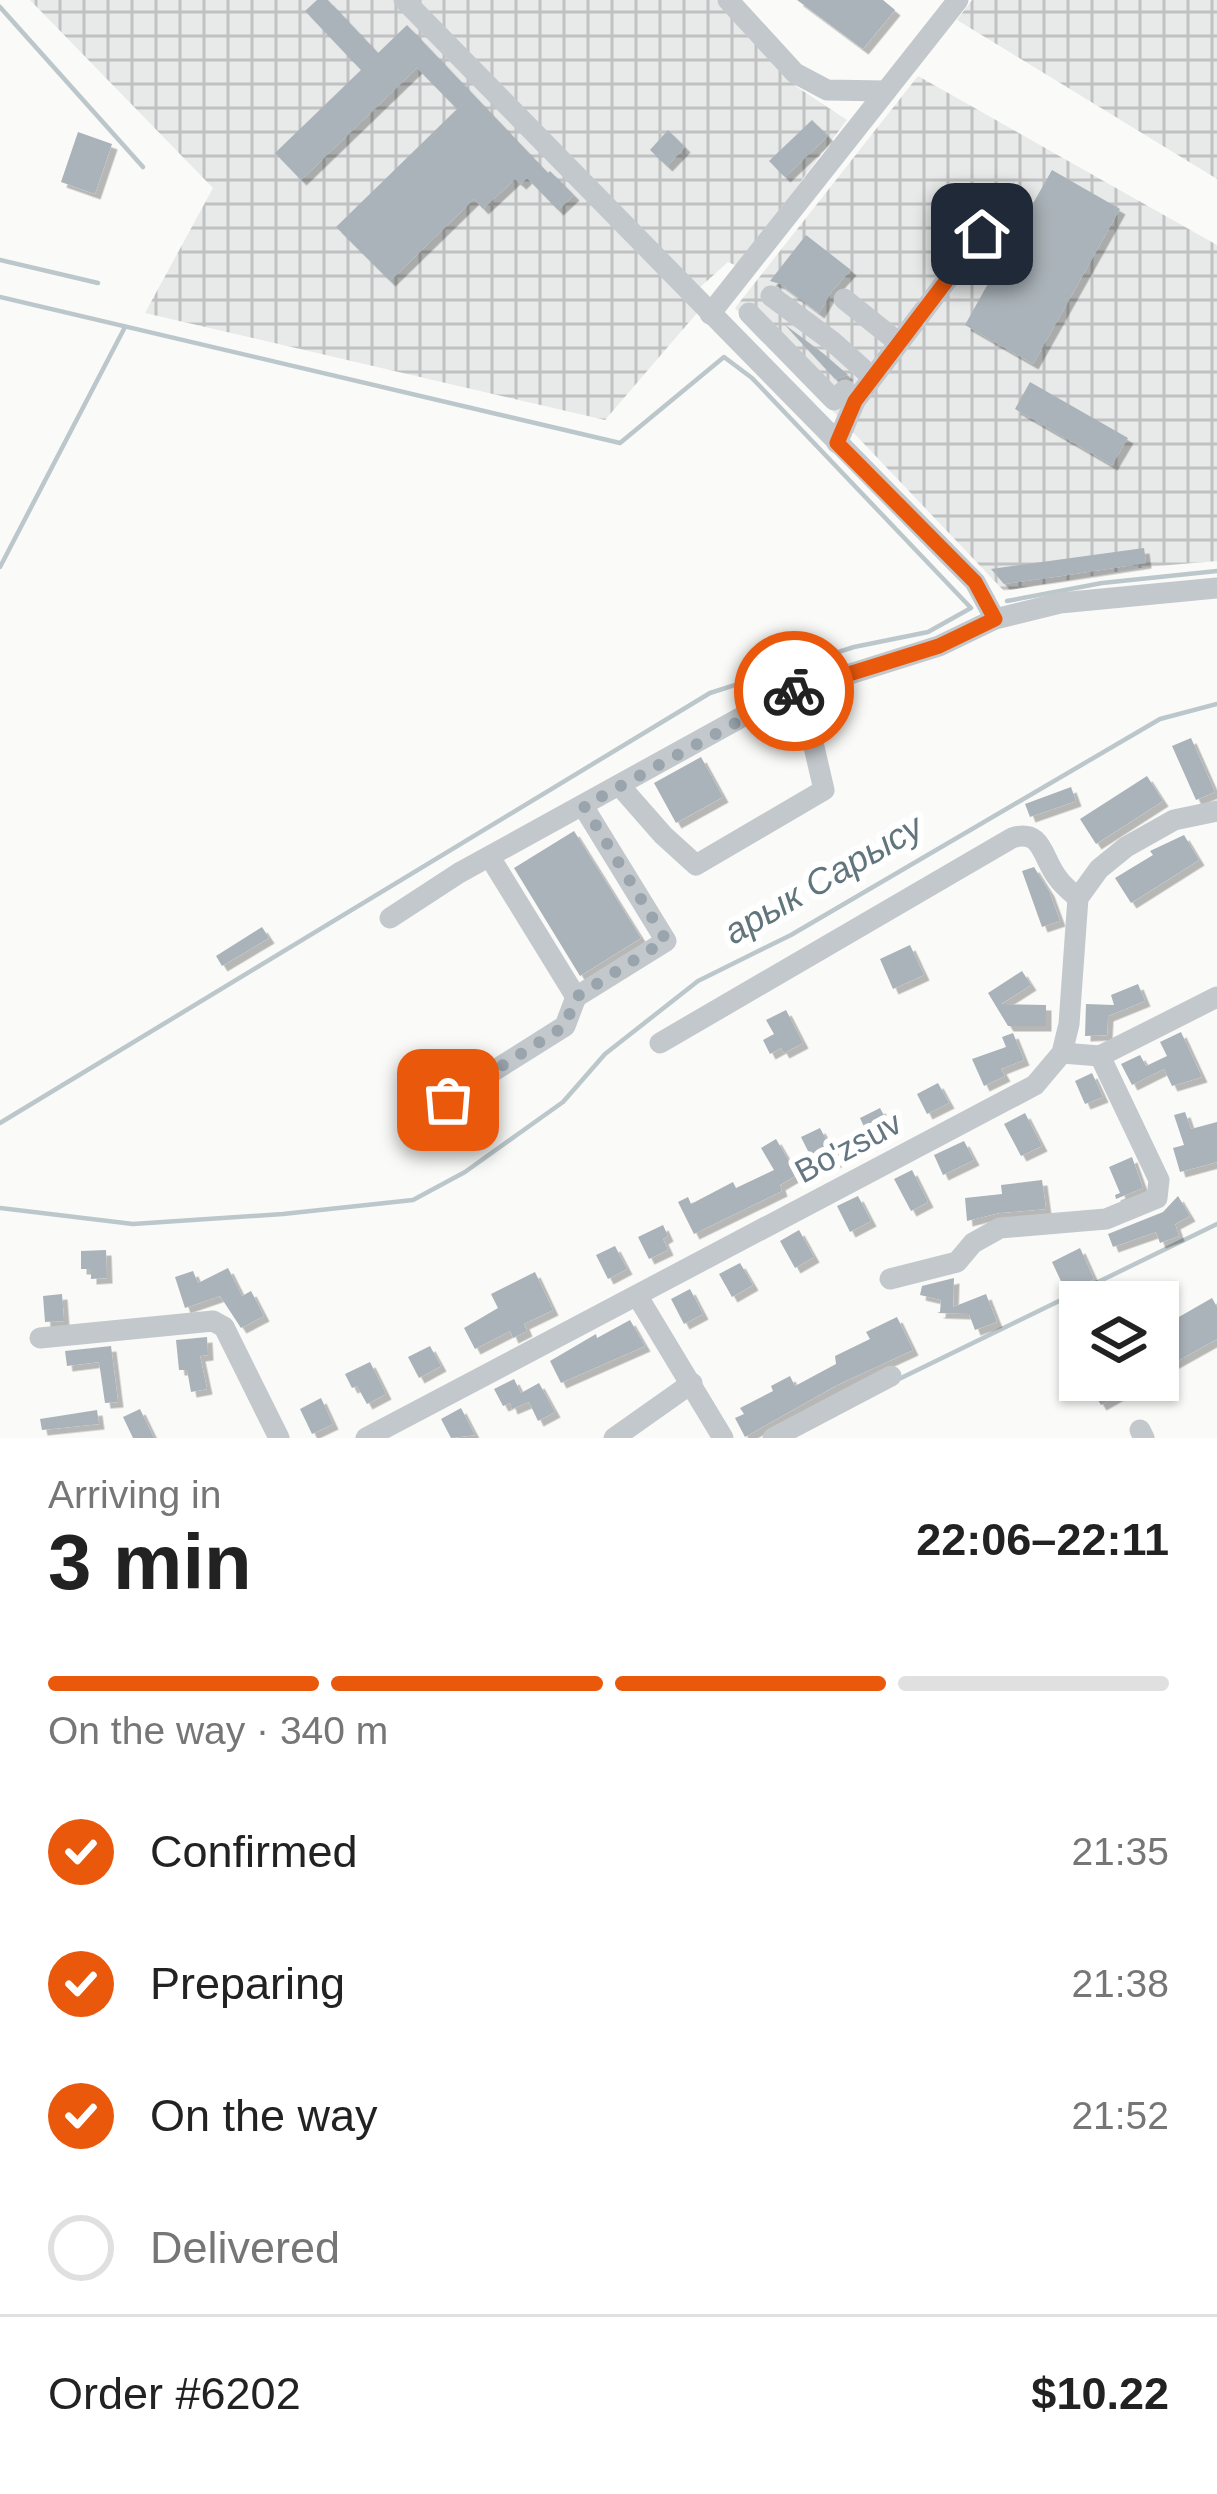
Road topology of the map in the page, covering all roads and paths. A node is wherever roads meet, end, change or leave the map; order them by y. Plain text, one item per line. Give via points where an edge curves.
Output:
1 (404, 0) edge
2 (728, 0) edge
3 (958, 0) edge
4 (886, 91) junction
5 (954, 215) dead end
6 (982, 234) junction
7 (1004, 248) dead end
8 (771, 296) dead end
9 (844, 299) dead end
10 (749, 313) dead end
11 (710, 314) junction
12 (809, 324) junction
13 (829, 339) junction
14 (898, 343) junction
15 (795, 359) junction
16 (872, 377) junction
17 (855, 401) junction
18 (837, 443) junction
19 (1217, 588) edge
20 (995, 619) junction
21 (805, 708) dead end
22 (620, 786) junction
23 (584, 806) junction
24 (1217, 811) edge
25 (490, 859) junction
26 (1078, 898) junction
27 (390, 918) dead end
28 (576, 997) junction
29 (1217, 998) edge
30 (660, 1043) dead end
31 (1062, 1053) junction
32 (1100, 1056) junction
33 (409, 1124) dead end
34 (890, 1279) dead end
35 (638, 1297) junction
36 (40, 1338) dead end
37 (891, 1376) dead end
38 (692, 1383) junction
39 (279, 1438) edge
40 (366, 1438) edge
41 (614, 1438) edge
42 (723, 1438) edge
43 (773, 1438) edge

1 - 11 street
2 - 4 street via 795,73 827,90
3 - 4 street
4 - 11 street
5 - 6 street
6 - 7 street
6 - 14 street
8 - 12 street
9 - 14 street
10 - 15 street
11 - 18 street
12 - 13 street
12 - 15 street
13 - 15 street
13 - 16 street
14 - 16 street
15 - 17 street via 834,400 845,390
16 - 17 street
17 - 18 street
18 - 20 street via 975,582
19 - 20 street via 1060,603
20 - 22 street via 939,646 780,696
21 - 22 street via 824,790 696,865
22 - 23 street
23 - 25 street
23 - 28 street via 666,940
24 - 26 street via 1174,820 1126,847
25 - 27 street
25 - 28 street
26 - 30 street via 1056,877 1037,839 1012,838
26 - 31 street
28 - 33 street via 565,1026
29 - 32 street
31 - 32 street
31 - 35 street, Bo'zsuv via 1035,1085
32 - 34 street via 1159,1180 1157,1198 1106,1219 1000,1228 957,1262
35 - 38 street
35 - 40 street, Bo'zsuv
36 - 39 street via 213,1321 224,1328
37 - 43 street
38 - 41 street
38 - 42 street

